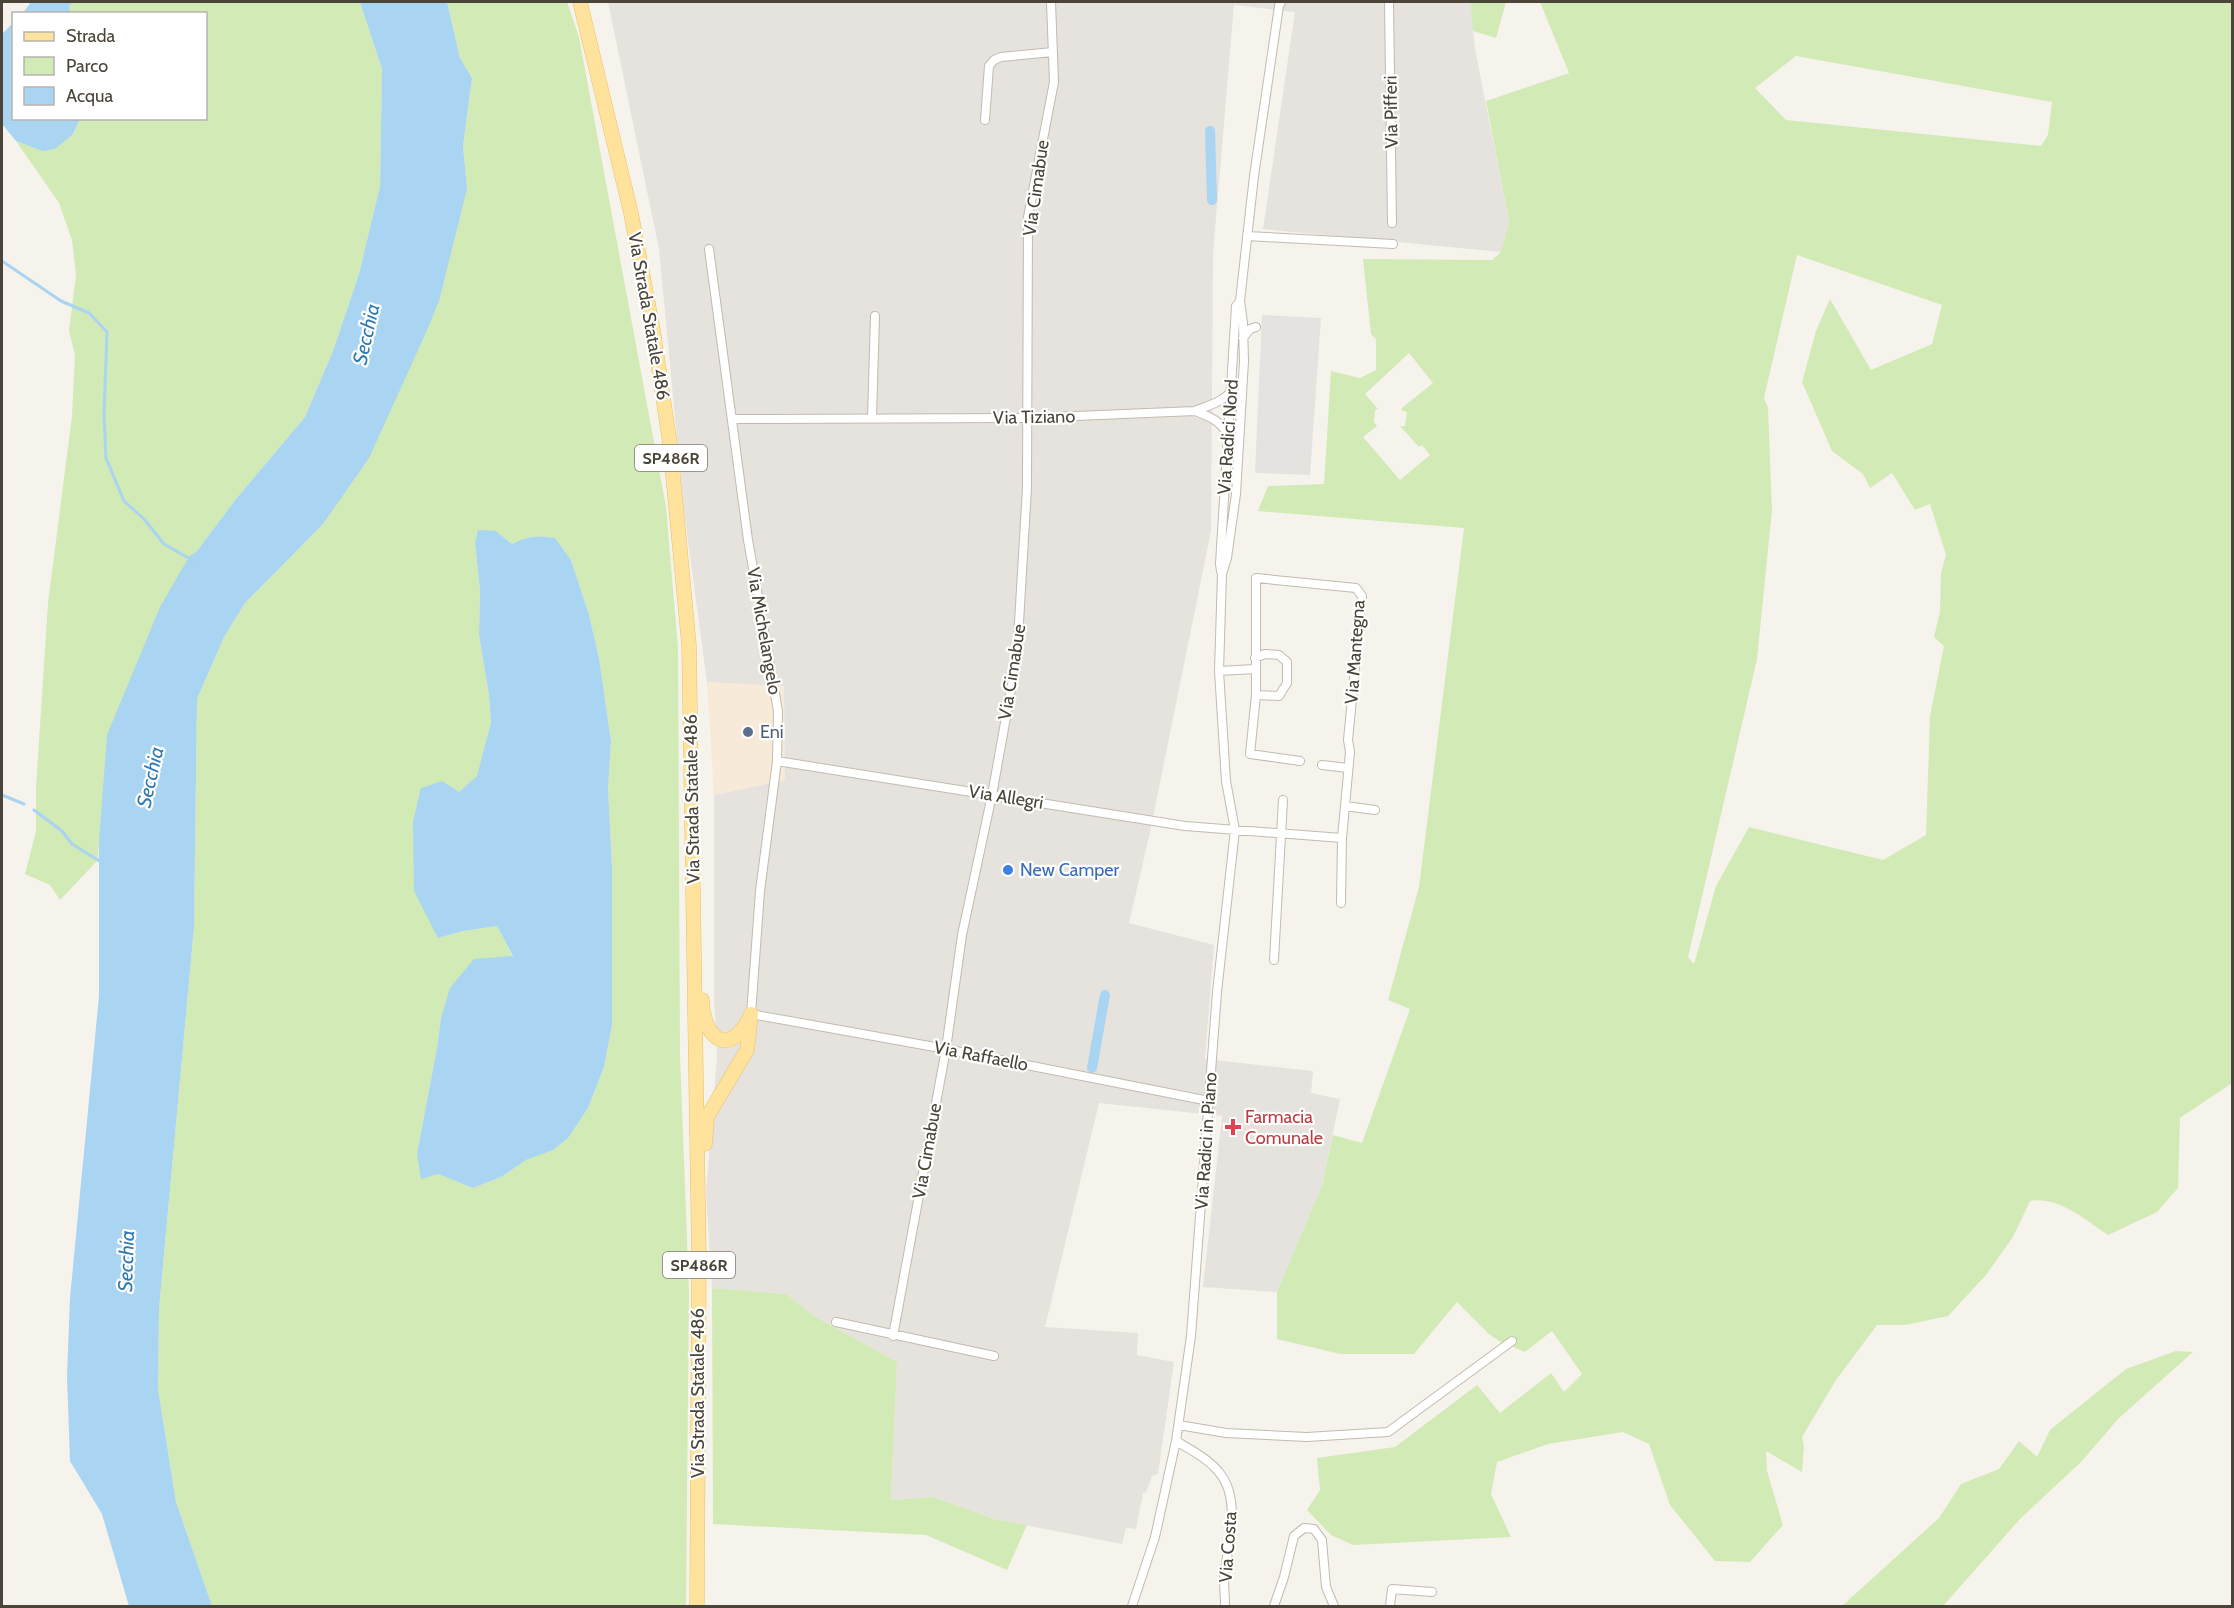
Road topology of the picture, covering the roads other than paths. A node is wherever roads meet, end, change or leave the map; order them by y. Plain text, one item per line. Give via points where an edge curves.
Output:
1 (580, 2) edge
2 (1051, 2) edge
3 (1281, 2) edge
4 (1389, 2) edge
5 (1053, 52) junction
6 (985, 120) dead end
7 (1392, 223) dead end
8 (1247, 236) junction
9 (1393, 244) dead end
10 (709, 249) dead end
11 (1240, 302) junction
12 (875, 316) dead end
13 (1242, 316) junction
14 (1244, 336) junction
15 (1233, 350) junction
16 (1231, 392) junction
17 (1195, 411) junction
18 (1240, 412) joint
19 (872, 418) junction
20 (1029, 418) junction
21 (733, 419) junction
22 (1228, 436) junction
23 (1222, 574) junction
24 (1255, 658) junction
25 (1255, 669) junction
26 (1219, 671) junction
27 (1256, 695) junction
28 (777, 761) junction
29 (1300, 761) dead end
30 (1322, 765) dead end
31 (1348, 768) junction
32 (992, 795) junction
33 (1283, 800) dead end
34 (1345, 806) junction
35 (1375, 810) dead end
36 (1235, 830) junction
37 (1281, 834) junction
38 (1342, 838) junction
39 (1341, 903) dead end
40 (694, 923) junction
41 (1274, 960) dead end
42 (751, 1014) junction
43 (946, 1049) junction
44 (1209, 1101) junction
45 (698, 1202) junction
46 (836, 1322) dead end
47 (893, 1336) junction
48 (1512, 1341) dead end
49 (994, 1356) dead end
50 (1179, 1425) junction
51 (1176, 1441) junction
52 (1432, 1592) dead end
53 (697, 1606) edge
54 (1132, 1606) edge
55 (1225, 1606) edge
56 (1274, 1606) edge
57 (1334, 1606) edge
58 (1390, 1606) edge

1 - 40 main road, Via Strada Statale 486 / SP486R via 631,213 670,444 689,645
2 - 5 street, Via Cimabue
3 - 8 street, Via Radici Nord
4 - 7 street, Via Pifferi
5 - 6 street via 993,60 988,66
5 - 20 street, Via Cimabue via 1054,82 1028,217
8 - 9 street
8 - 11 street, Via Radici Nord
10 - 21 street, Via Michelangelo
11 - 13 street, Via Radici Nord
11 - 15 street, Via Radici Nord via 1236,306
12 - 19 street
13 - 14 street, Via Radici Nord
13 - 14 street via 1256,327
14 - 15 street
14 - 18 street, Via Radici Nord
15 - 16 street, Via Radici Nord
16 - 17 street via 1213,405
16 - 22 street, Via Radici Nord
17 - 20 street, Via Tiziano
17 - 22 street via 1219,422
18 - 23 street, Via Radici in Piano via 1233,518
19 - 20 street, Via Tiziano
19 - 21 street, Via Tiziano
20 - 32 street, Via Cimabue via 1017,656
21 - 28 street, Via Michelangelo via 748,540 778,711
22 - 23 street, Via Radici Nord
23 - 26 street, Via Radici in Piano
24 - 25 street
24 - 27 street via 1279,655 1287,662 1287,683 1279,696
24 - 31 street, Via Mantegna via 1256,578 1359,590 1362,596
25 - 26 street
25 - 27 street
26 - 36 street, Via Radici in Piano via 1226,781
27 - 29 street via 1250,754
28 - 32 street, Via Allegri
28 - 42 street, Via Michelangelo via 760,891
30 - 31 street
31 - 34 street
32 - 36 street, Via Allegri via 1185,826
32 - 43 street, Via Cimabue via 962,935
33 - 37 street
34 - 35 street
34 - 38 street
36 - 37 street, Via Allegri
36 - 44 street, Via Radici in Piano
37 - 38 street, Via Allegri
37 - 41 street
38 - 39 street
40 - 42 main road via 702,1010 711,1033 720,1040 730,1040 739,1035
40 - 45 main road, Via Strada Statale 486 / SP486R
42 - 43 street, Via Raffaello
42 - 45 main road via 747,1050 707,1117 705,1178
43 - 44 street, Via Raffaello
43 - 47 street, Via Cimabue
44 - 50 street, Via Radici in Piano via 1191,1336
45 - 53 main road, Via Strada Statale 486 / SP486R
46 - 47 street
47 - 49 street
48 - 50 street via 1388,1432 1307,1437 1226,1433
50 - 51 street, Via Radici in Piano
51 - 54 street, Via Radici in Piano via 1155,1537
51 - 55 street, Via Costa via 1202,1457 1229,1487 1232,1510
52 - 58 street via 1392,1589
56 - 57 street via 1294,1536 1304,1528 1314,1529 1322,1540 1326,1587

